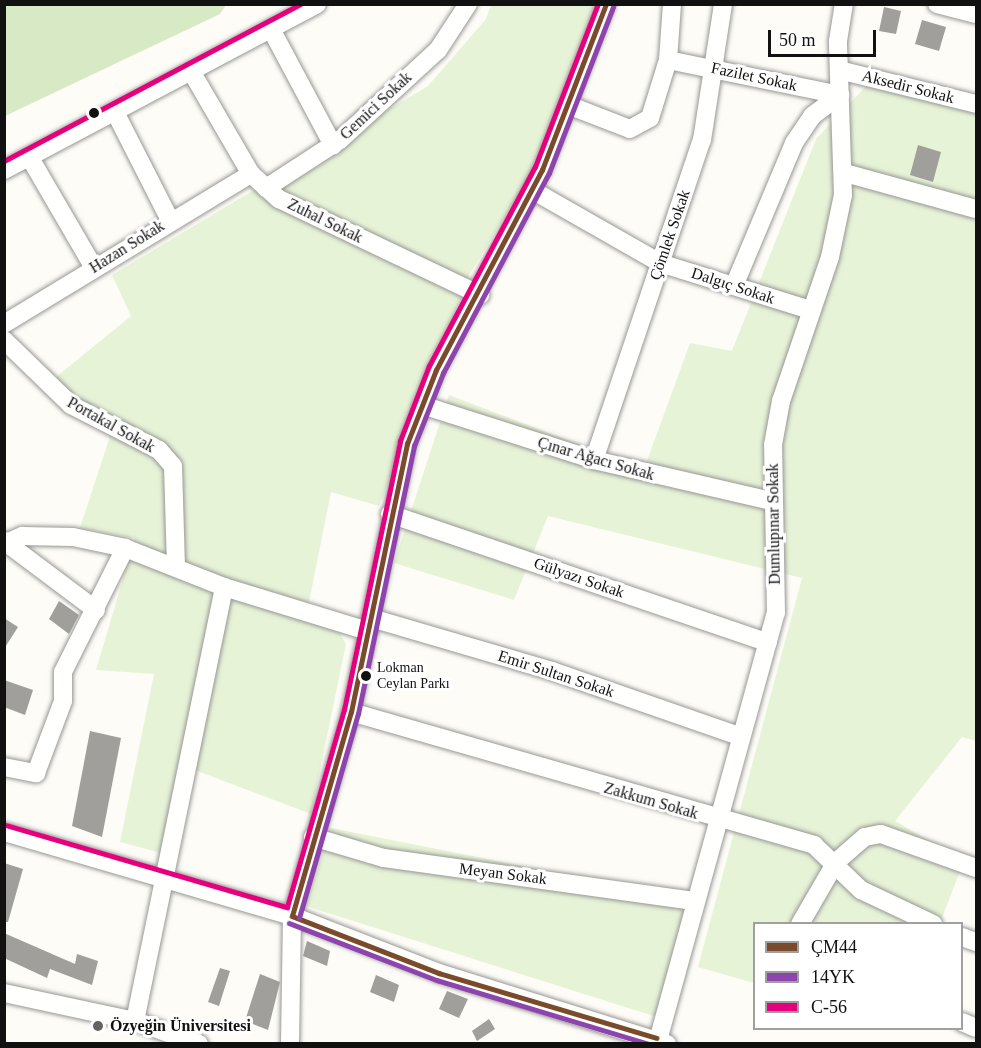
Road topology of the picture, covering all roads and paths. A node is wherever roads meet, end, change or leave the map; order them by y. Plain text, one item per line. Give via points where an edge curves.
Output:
1 (317, 4) edge
2 (468, 4) edge
3 (606, 4) edge
4 (672, 4) edge
5 (723, 4) edge
6 (844, 4) edge
7 (937, 4) edge
8 (976, 14) edge
9 (271, 29) junction
10 (668, 60) junction
11 (717, 70) junction
12 (839, 70) junction
13 (191, 71) junction
14 (840, 95) junction
15 (976, 104) edge
16 (568, 105) junction
17 (115, 112) junction
18 (333, 145) junction
19 (30, 158) junction
20 (4, 170) edge
21 (845, 173) junction
22 (251, 174) junction
23 (266, 188) junction
24 (532, 190) junction
25 (976, 209) edge
26 (170, 220) junction
27 (660, 263) junction
28 (94, 268) junction
29 (734, 286) junction
30 (480, 295) junction
31 (810, 310) junction
32 (4, 324) edge
33 (4, 340) edge
34 (422, 405) junction
35 (594, 460) junction
36 (772, 501) junction
37 (390, 514) junction
38 (5, 542) edge
39 (125, 548) junction
40 (176, 565) junction
41 (224, 587) junction
42 (96, 610) junction
43 (370, 624) junction
44 (768, 643) junction
45 (351, 712) junction
46 (740, 736) junction
47 (4, 767) edge
48 (716, 820) junction
49 (4, 832) edge
50 (313, 837) junction
51 (836, 862) junction
52 (976, 868) edge
53 (167, 878) junction
54 (694, 902) junction
55 (292, 916) junction
56 (801, 922) edge
57 (929, 922) edge
58 (4, 993) edge
59 (135, 1021) junction
60 (976, 1030) edge
61 (660, 1042) edge
62 (199, 1044) edge
63 (290, 1044) edge
64 (968, 1044) edge

1 - 9 street
2 - 18 street, Gemici Sokak via 438,50
3 - 16 street
4 - 10 street
5 - 11 street, Çömlek Sokak
6 - 12 street, Dumlupınar Sokak
7 - 8 street
9 - 13 street
9 - 18 street
10 - 11 street, Fazilet Sokak
10 - 16 street via 659,101 641,126 630,129
11 - 14 street, Fazilet Sokak
11 - 27 street, Çömlek Sokak via 702,140
12 - 14 street, Dumlupınar Sokak
12 - 15 street, Aksedir Sokak
13 - 17 street
13 - 22 street, Zuhal Sokak
14 - 21 street, Dumlupınar Sokak
14 - 29 street via 812,116 794,143
16 - 24 street
17 - 19 street
17 - 26 street
18 - 23 street, Gemici Sokak
19 - 20 street
19 - 28 street
21 - 25 street
21 - 31 street, Dumlupınar Sokak via 830,257
22 - 23 street, Zuhal Sokak
22 - 26 street, Hazan Sokak
23 - 30 street, Zuhal Sokak via 279,199
24 - 27 street, Dalgıç Sokak
24 - 30 street
26 - 28 street, Hazan Sokak
27 - 29 street, Dalgıç Sokak
27 - 35 street, Çömlek Sokak
28 - 32 street, Hazan Sokak
29 - 31 street, Dalgıç Sokak
30 - 34 street via 436,370
31 - 36 street, Dumlupınar Sokak via 781,401 773,445
33 - 40 street, Portakal Sokak via 44,383 71,405 159,450 173,466
34 - 35 street, Çınar Ağacı Sokak
34 - 37 street
35 - 36 street, Çınar Ağacı Sokak
36 - 44 street, Dumlupınar Sokak via 776,613
37 - 43 street
37 - 44 street, Gülyazı Sokak
38 - 39 street, Emir Sultan Sokak via 22,536 73,537
38 - 42 street
39 - 40 street, Emir Sultan Sokak
39 - 42 street
40 - 41 street, Emir Sultan Sokak
41 - 43 street, Emir Sultan Sokak
41 - 53 street via 168,847
42 - 47 street via 63,672 63,701 36,773
43 - 45 street
43 - 46 street, Emir Sultan Sokak via 552,671
44 - 46 street, Dumlupınar Sokak
45 - 48 street, Zakkum Sokak
45 - 50 street
46 - 48 street, Dumlupınar Sokak
48 - 51 street, Zakkum Sokak via 814,845
48 - 54 street, Dumlupınar Sokak
49 - 53 street
50 - 54 street, Meyan Sokak via 384,858
50 - 55 street
51 - 52 street via 865,837 881,834
51 - 56 street
51 - 57 street, Zakkum Sokak via 861,890
53 - 55 street
53 - 59 street
54 - 61 street, Dumlupınar Sokak
55 - 61 street via 439,973
55 - 63 street
58 - 59 street
59 - 62 street
60 - 64 street

